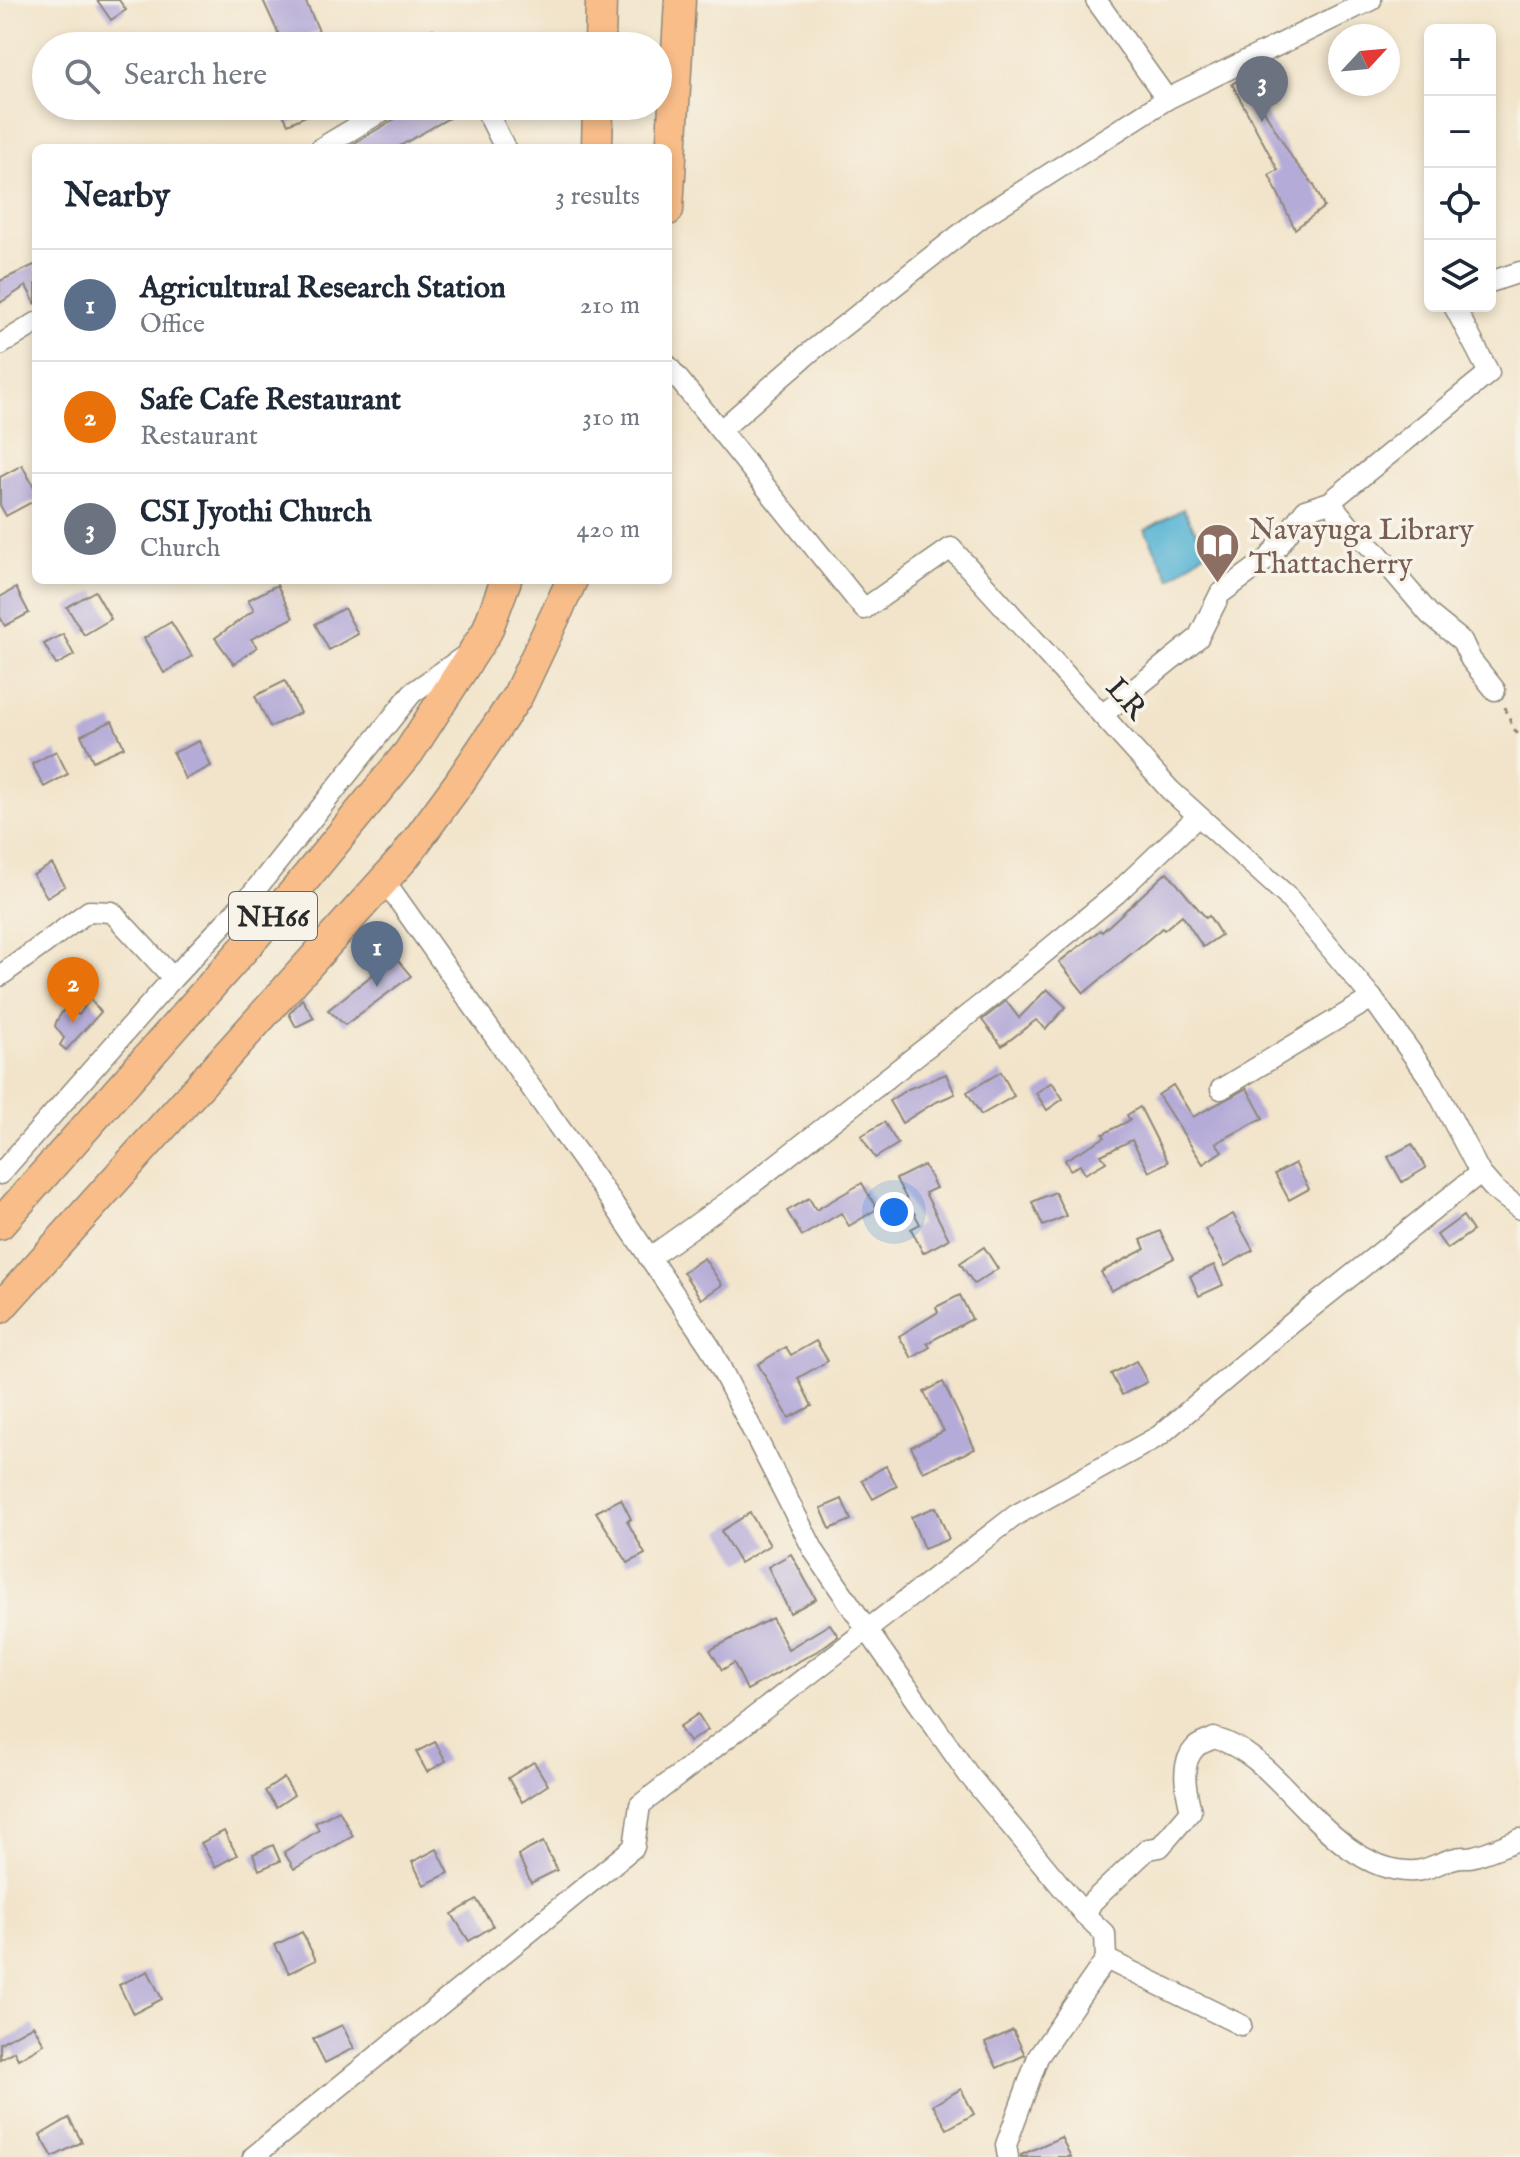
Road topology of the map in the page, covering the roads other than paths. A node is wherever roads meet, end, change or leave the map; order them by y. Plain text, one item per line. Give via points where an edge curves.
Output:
1 (601, 0) edge
2 (680, 0) edge
3 (1096, 0) edge
4 (1371, 0) edge
5 (600, 32) edge
6 (1167, 99) junction
7 (368, 120) edge
8 (491, 120) edge
9 (598, 120) edge
10 (328, 144) edge
11 (503, 144) edge
12 (597, 144) edge
13 (672, 144) edge
14 (1520, 272) edge
15 (1496, 280) edge
16 (1457, 312) edge
17 (32, 325) edge
18 (0, 345) edge
19 (672, 371) edge
20 (721, 430) junction
21 (1330, 502) junction
22 (505, 584) edge
23 (570, 584) edge
24 (476, 648) junction
25 (1495, 690) road end
26 (1102, 715) junction
27 (1198, 816) junction
28 (384, 880) junction
29 (0, 976) edge
30 (173, 978) junction
31 (1372, 998) junction
32 (1221, 1089) dead end
33 (1480, 1173) junction
34 (0, 1174) edge
35 (1520, 1209) edge
36 (0, 1224) edge
37 (649, 1258) junction
38 (0, 1308) edge
39 (867, 1630) junction
40 (1520, 1839) edge
41 (1085, 1915) junction
42 (1106, 1959) junction
43 (1241, 2025) dead end
44 (253, 2157) edge
45 (1008, 2157) edge

1 - 5 highway
2 - 13 highway
3 - 6 street
4 - 6 street
6 - 20 street via 982,217 809,353
7 - 10 street
8 - 11 street
9 - 12 highway
14 - 15 street
16 - 21 street via 1489,373
17 - 18 street
19 - 20 street, LR
20 - 26 street, LR via 864,609 951,548
21 - 25 street via 1430,615 1462,641
21 - 26 street via 1305,510 1269,558 1220,594 1198,638
22 - 24 highway, NH66
23 - 28 highway, NH66 via 518,695
24 - 30 street via 412,693 252,894
24 - 36 highway, NH66 via 409,752 295,891
26 - 27 street, LR
27 - 31 street, LR via 1286,895
27 - 37 street via 1117,893 987,1000
28 - 37 street
28 - 38 highway, NH66
29 - 30 street via 89,911 112,912
30 - 34 street
31 - 32 street
31 - 33 street, LR via 1433,1083
33 - 35 street, LR
33 - 39 street via 1159,1436 1016,1515
37 - 39 street via 710,1347 814,1551
39 - 41 street via 968,1774
39 - 44 street via 640,1805 634,1847
40 - 41 street via 1433,1868 1384,1866 1326,1832 1256,1761 1233,1743 1214,1738 1196,1747 1185,1765 1191,1811 1160,1847 1148,1849 1092,1902
41 - 42 street via 1105,1934
42 - 43 street
42 - 45 street via 1038,2057 1006,2145

